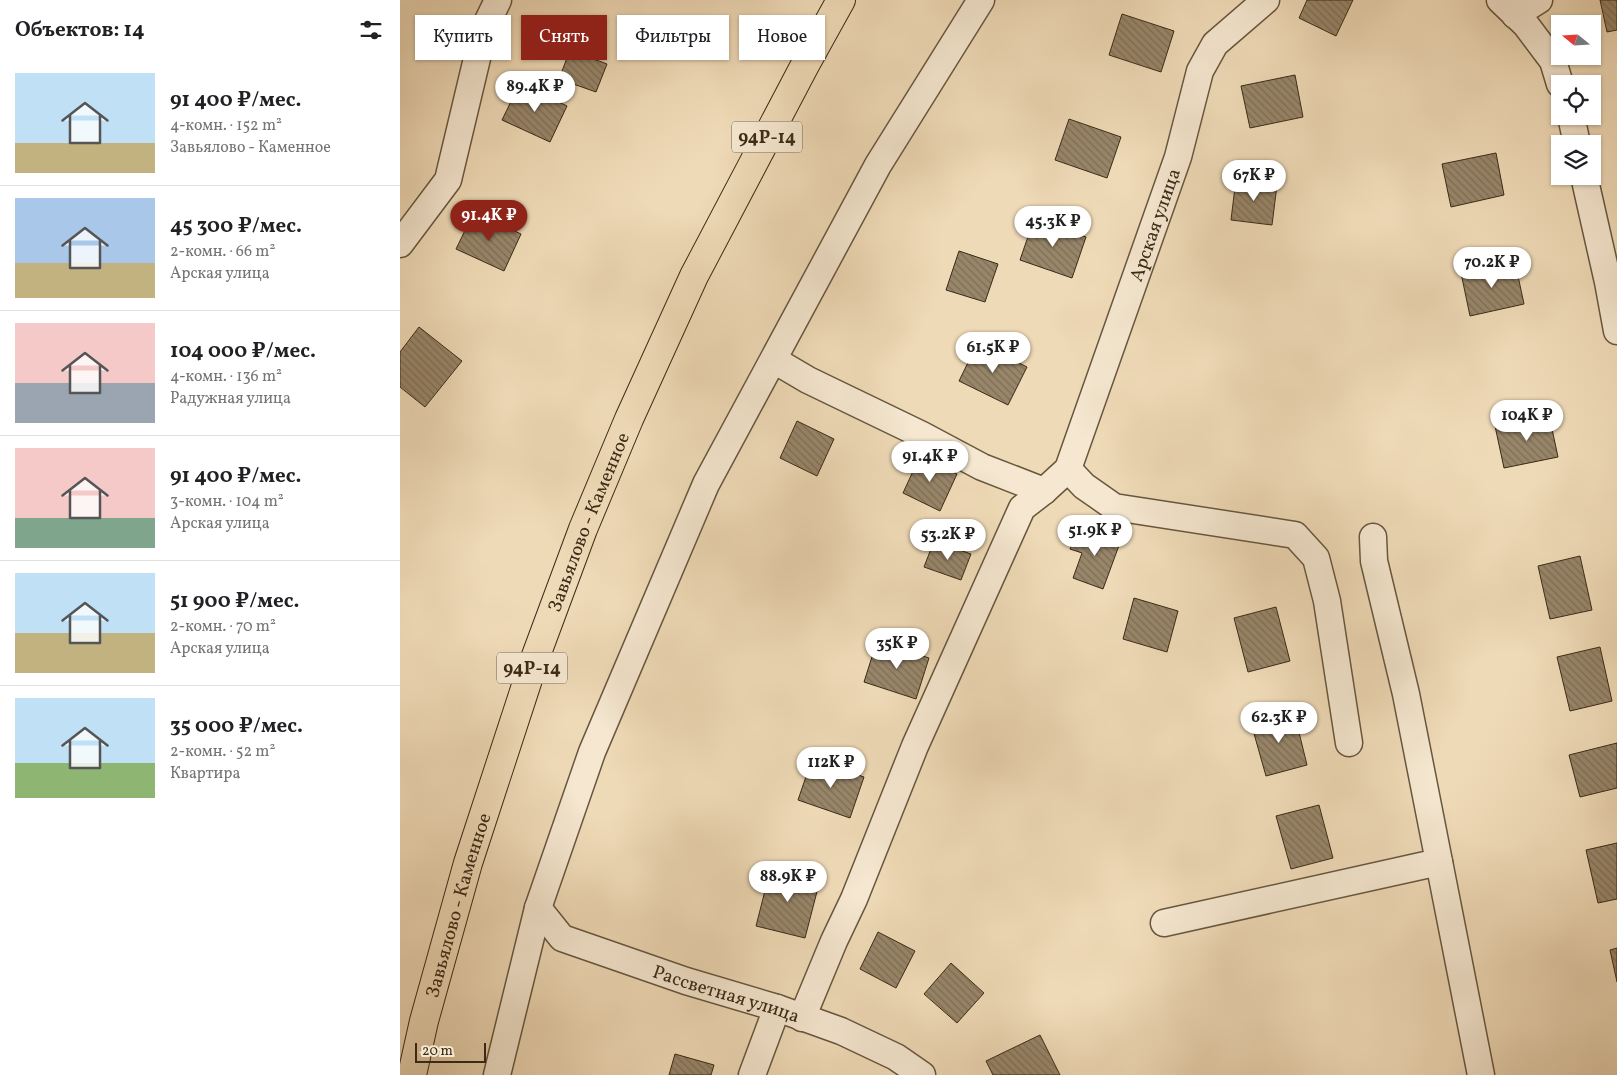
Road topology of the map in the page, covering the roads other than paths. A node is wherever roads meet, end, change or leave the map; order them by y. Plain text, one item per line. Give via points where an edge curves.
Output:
1 (498, 0) edge
2 (842, 0) edge
3 (981, 0) edge
4 (1266, 0) edge
5 (1539, 0) edge
6 (1508, 7) edge
7 (1557, 75) edge
8 (1586, 185) edge
9 (400, 244) edge
10 (1617, 331) edge
11 (774, 360) junction
12 (1068, 469) junction
13 (1044, 492) junction
14 (1373, 537) dead end
15 (1349, 743) dead end
16 (1439, 862) junction
17 (538, 908) junction
18 (1164, 923) dead end
19 (777, 1008) junction
20 (802, 1018) junction
21 (412, 1075) edge
22 (497, 1075) edge
23 (752, 1075) edge
24 (922, 1075) edge
25 (1481, 1075) edge

1 - 9 street via 484,29 448,180
2 - 21 main road, Завьялово - Каменное / 94Р-14 via 694,276 582,529 534,661 468,864
3 - 11 street via 878,165
4 - 12 street, Арская улица via 1215,44 1200,71 1178,157
5 - 6 street
6 - 7 street via 1553,61
8 - 10 street
11 - 13 street via 982,467
11 - 17 street via 706,484 592,752
12 - 13 street
12 - 15 street via 1084,486 1114,507 1295,535 1316,558 1327,601
13 - 20 street via 1022,508 915,746
14 - 16 street via 1374,561 1406,694
16 - 18 street
16 - 25 street
17 - 19 street, Рассветная улица via 562,938
17 - 22 street
19 - 20 street, Рассветная улица
19 - 23 street
20 - 24 street, Рассветная улица via 841,1031 896,1057

